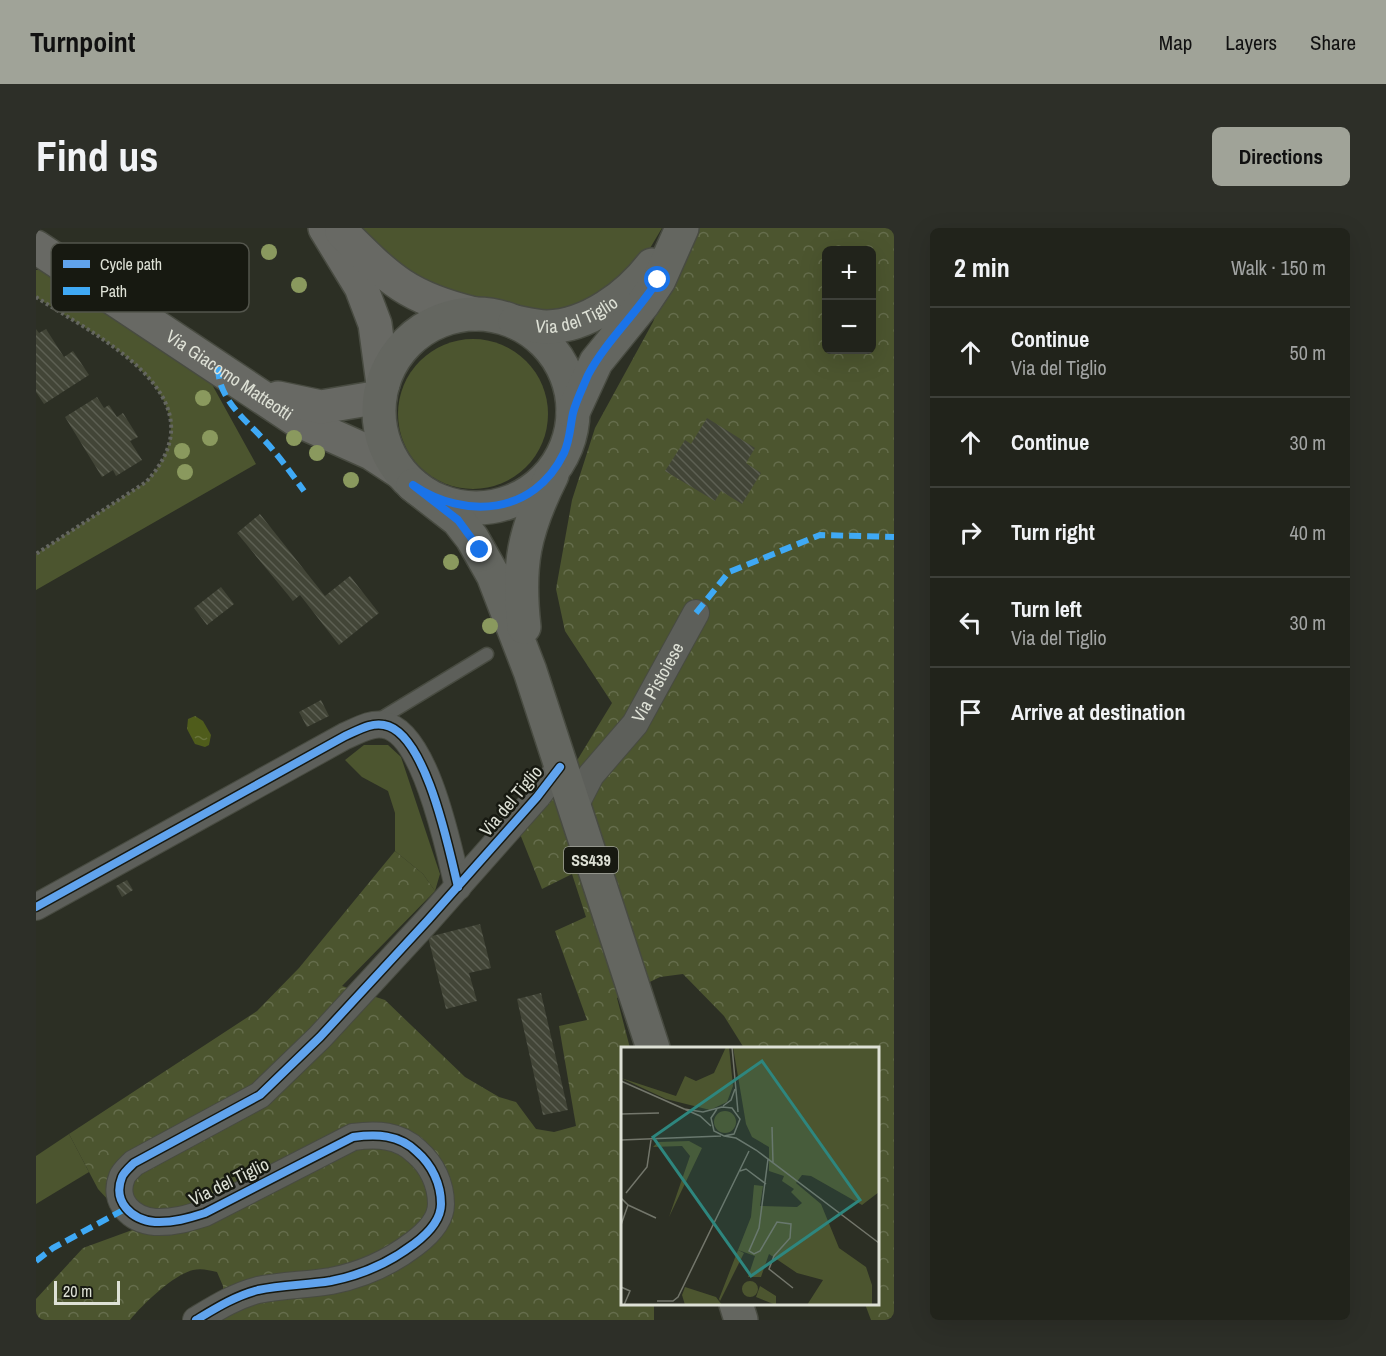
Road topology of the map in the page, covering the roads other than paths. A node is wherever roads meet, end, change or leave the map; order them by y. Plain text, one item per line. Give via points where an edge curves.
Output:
1 (325, 228) edge
2 (338, 228) edge
3 (681, 228) edge
4 (36, 247) edge
5 (51, 257) edge
6 (135, 312) edge
7 (475, 314) junction
8 (512, 321) junction
9 (240, 381) junction
10 (381, 390) junction
11 (573, 412) junction
12 (555, 468) junction
13 (406, 478) junction
14 (696, 613) dead end
15 (487, 654) dead end
16 (530, 671) junction
17 (369, 725) junction
18 (615, 748) junction
19 (556, 754) junction
20 (574, 808) junction
21 (458, 887) junction
22 (36, 907) edge
23 (653, 1047) edge
24 (736, 1305) edge
25 (196, 1320) edge
26 (741, 1320) edge

1 - 10 main road via 361,287 375,324
2 - 7 main road via 394,282 414,295
3 - 8 main road, Via del Tiglio via 645,273 599,311 567,325 545,327
3 - 11 main road, Via del Tiglio via 658,280 596,362
4 - 5 main road, Via Giacomo Matteotti
6 - 9 main road, Via Giacomo Matteotti
7 - 8 main road
7 - 10 main road via 454,316 422,330 399,351
8 - 11 main road via 532,332 560,362 571,392
9 - 10 main road via 274,397 321,407
9 - 13 main road, Via Giacomo Matteotti via 312,428 371,453
10 - 13 main road via 381,433
11 - 12 main road via 570,436
12 - 13 main road via 538,487 493,507 465,508 445,503
12 - 16 main road, Via del Tiglio via 527,533 521,567
13 - 16 main road, Via del Tiglio via 458,520 472,538 493,574
14 - 18 street, Via Pistoiese via 635,724
15 - 17 lane
16 - 19 main road, Via del Tiglio / SS439
17 - 21 street via 385,724 410,741 428,778
17 - 22 street
18 - 19 street via 597,757
18 - 20 street, Via Pistoiese via 591,775
19 - 20 main road, Via del Tiglio / SS439
19 - 21 street, Via del Tiglio
20 - 23 main road, Via del Tiglio / SS439
21 - 25 street, Via del Tiglio via 320,1037 260,1095 134,1163 122,1177 119,1195 125,1209 136,1217 154,1222 181,1221 205,1213 353,1137 376,1134 395,1138 417,1151 441,1190 441,1212 426,1235 385,1263 330,1281 259,1290 234,1298
24 - 26 main road

